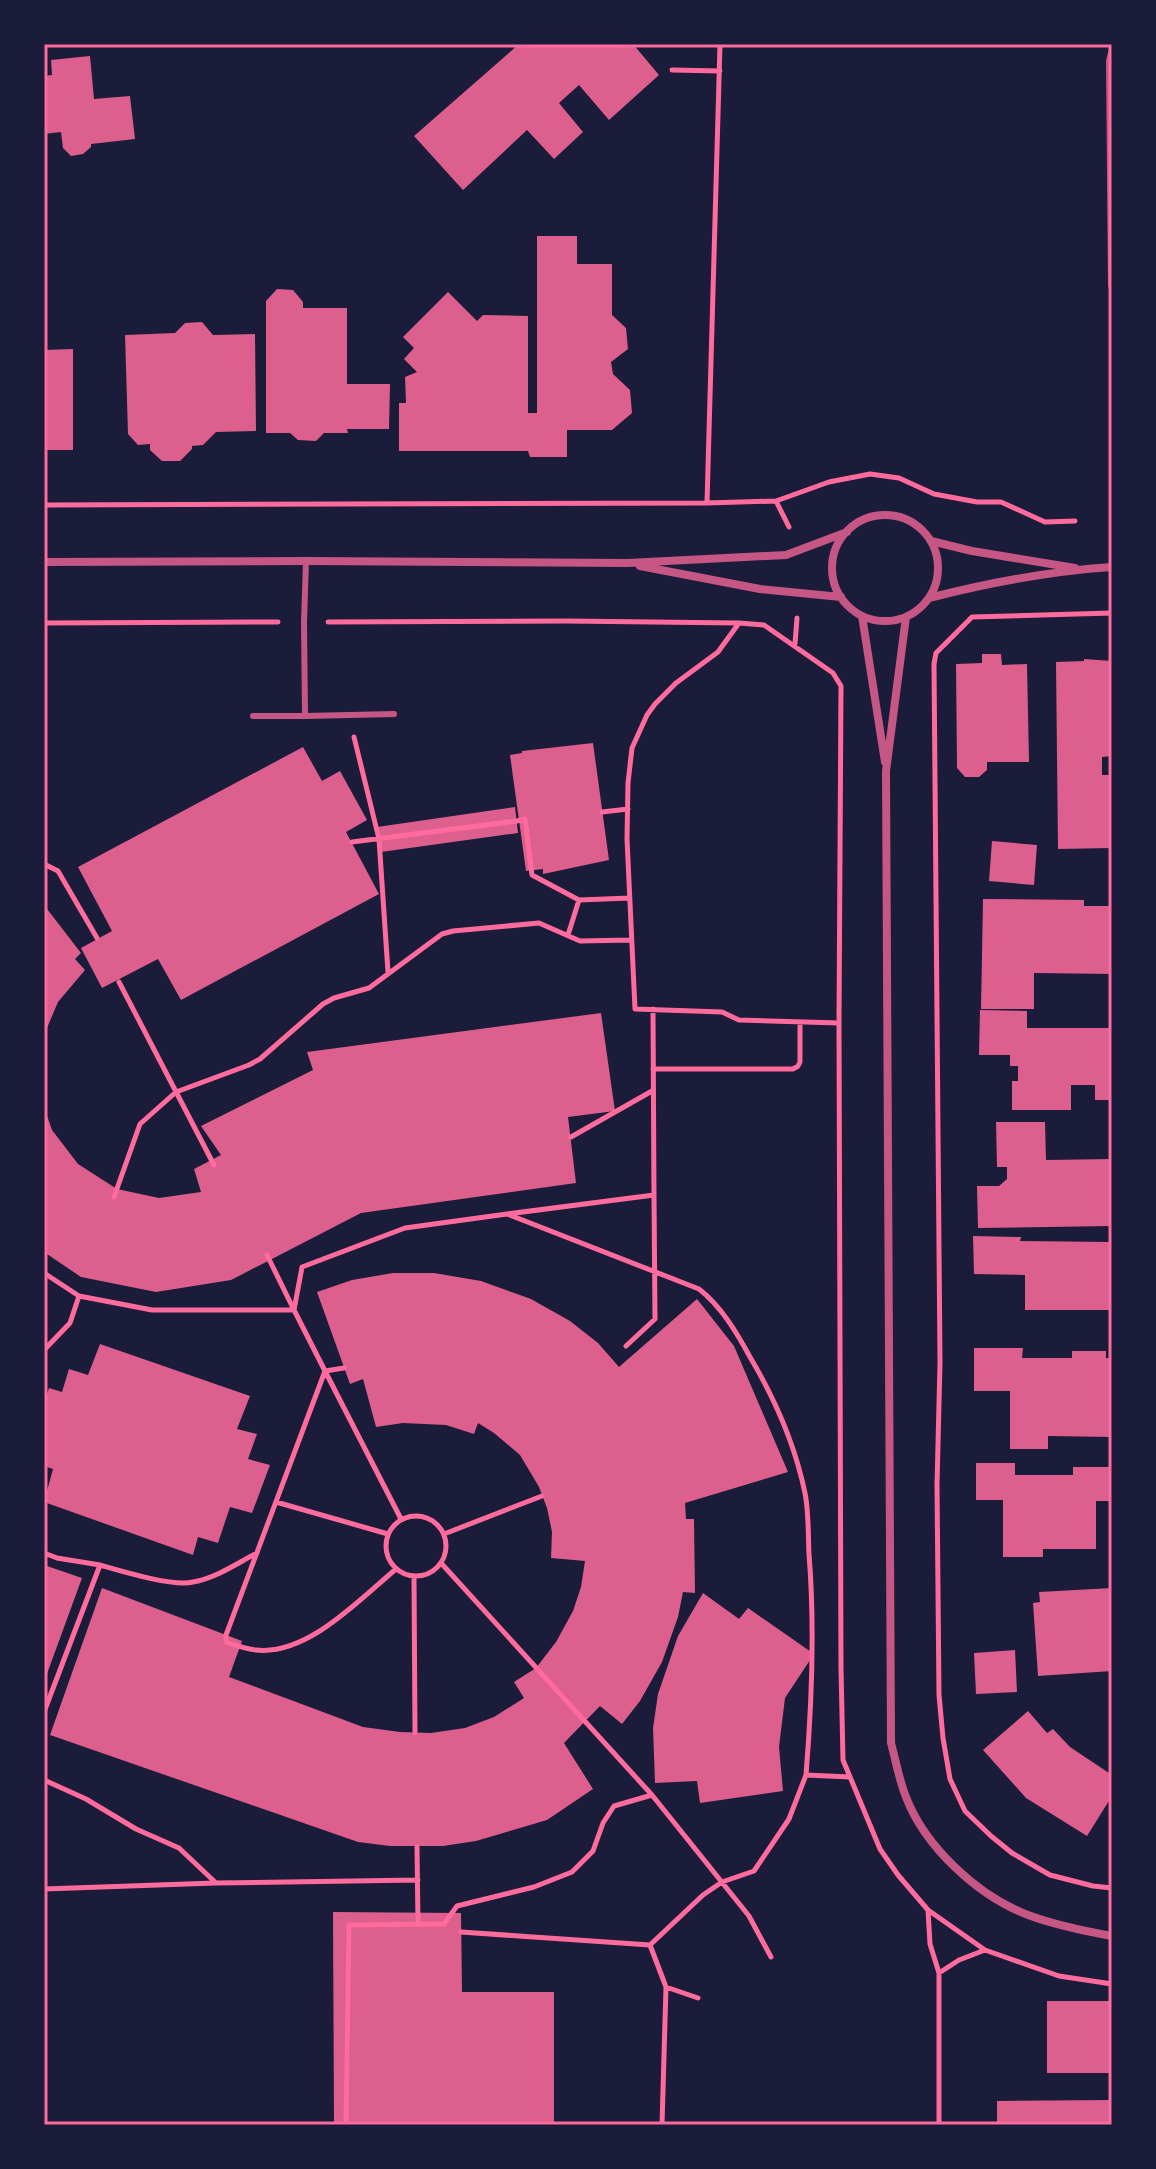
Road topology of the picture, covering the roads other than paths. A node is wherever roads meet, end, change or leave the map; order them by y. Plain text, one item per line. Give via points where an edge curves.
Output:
1 (1112, 53) edge
2 (1112, 285) edge
3 (847, 532) junction
4 (931, 541) junction
5 (306, 561) junction
6 (44, 562) edge
7 (628, 563) junction
8 (1112, 567) edge
9 (1084, 569) junction
10 (841, 597) junction
11 (929, 598) junction
12 (862, 616) junction
13 (906, 617) junction
14 (394, 714) dead end
15 (253, 716) dead end
16 (305, 716) junction
17 (886, 771) junction
18 (1112, 1936) edge

1 - 2 street
3 - 4 street via 875,516 891,516 907,520
3 - 7 street via 786,555
3 - 10 street via 832,563
4 - 9 street
4 - 11 street via 938,570
5 - 6 street
5 - 7 street
5 - 16 lane
7 - 10 street via 760,589
8 - 9 street
9 - 11 street
10 - 12 street
11 - 13 street
12 - 13 street via 891,621
12 - 17 street
13 - 17 street
14 - 16 lane
15 - 16 lane
17 - 18 street via 891,1743 906,1798 929,1840 954,1868 1026,1915

